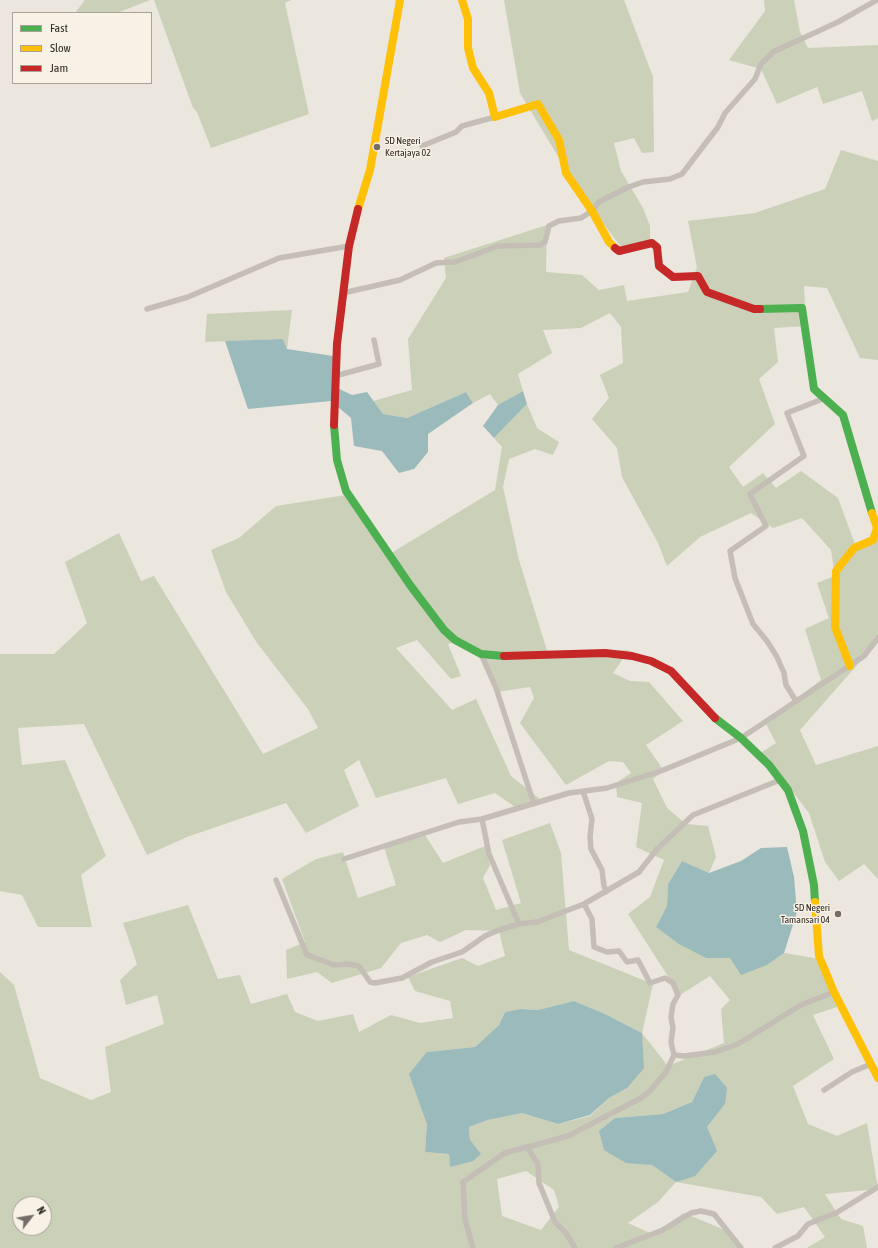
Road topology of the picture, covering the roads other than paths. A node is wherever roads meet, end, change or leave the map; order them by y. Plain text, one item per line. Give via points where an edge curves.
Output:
1 (400, 0) edge
2 (462, 0) edge
3 (877, 0) edge
4 (495, 117) junction
5 (422, 146) dead end
6 (592, 211) junction
7 (349, 246) junction
8 (343, 293) junction
9 (147, 309) dead end
10 (374, 340) dead end
11 (335, 376) junction
12 (824, 398) junction
13 (878, 529) edge
14 (878, 638) edge
15 (481, 654) junction
16 (850, 666) junction
17 (796, 701) junction
18 (741, 738) junction
19 (780, 780) junction
20 (583, 791) junction
21 (534, 804) junction
22 (482, 819) junction
23 (344, 858) dead end
24 (276, 880) dead end
25 (606, 892) junction
26 (584, 904) junction
27 (519, 924) junction
28 (834, 992) junction
29 (674, 1055) junction
30 (871, 1064) junction
31 (878, 1078) edge
32 (824, 1090) dead end
33 (527, 1147) junction
34 (878, 1187) edge
35 (473, 1248) edge
36 (575, 1248) edge
37 (616, 1248) edge
38 (741, 1248) edge
39 (777, 1248) edge

1 - 7 street via 370,170 354,219
2 - 4 street via 468,19 468,48 473,68 489,93
3 - 6 street via 838,22 773,52 761,64 755,79 725,113 718,127 682,174 626,188 599,202
4 - 5 street via 462,126 456,132
4 - 6 street via 538,104 559,140 566,173
6 - 8 street via 581,218 559,221 549,226 545,242 540,245 498,246 456,262 436,263 400,280
6 - 12 street via 609,242 619,251 652,243 657,247 659,266 673,277 698,276 707,292 754,309 802,308 814,389
7 - 8 street
7 - 9 street via 279,258 188,297
8 - 11 street via 336,344
10 - 11 street via 379,364
11 - 15 street via 334,430 337,460 346,491 410,586 444,630 455,640
12 - 13 street via 843,415
12 - 17 street via 787,413 804,456 750,494 766,526 730,551 735,578 753,624 777,657 786,685
13 - 16 street via 873,540 854,548 836,571 835,627
14 - 16 street via 864,656
15 - 18 street via 604,654 632,656 651,661 671,671 715,718
15 - 21 street via 496,688
16 - 17 street
17 - 18 street via 776,717
18 - 19 street via 769,765
18 - 20 street via 661,771 607,788
19 - 25 street via 693,815 657,849 639,872
19 - 28 street via 788,790 804,831 814,884 819,956
20 - 21 street
20 - 25 street via 592,819 591,849 602,870
21 - 22 street
22 - 23 street via 459,822
22 - 27 street via 489,854
24 - 27 street via 306,955 334,965 359,966 370,982 375,983 402,978 432,962 462,952 490,934
25 - 26 street
26 - 27 street via 537,922
26 - 29 street via 592,919 594,947 607,952 619,951 627,962 638,960 650,983 665,978 673,983 678,995 673,1004 671,1017
28 - 29 street via 802,1005 738,1044 715,1052
28 - 30 street
29 - 33 street via 666,1072 641,1098 568,1136
30 - 31 street
30 - 32 street via 852,1072
33 - 35 street via 505,1153 463,1182 465,1219
33 - 36 street via 538,1164 539,1183 555,1222 566,1233
34 - 39 street via 836,1213 808,1224 798,1236
37 - 38 street via 663,1230 691,1213 701,1210 714,1214

